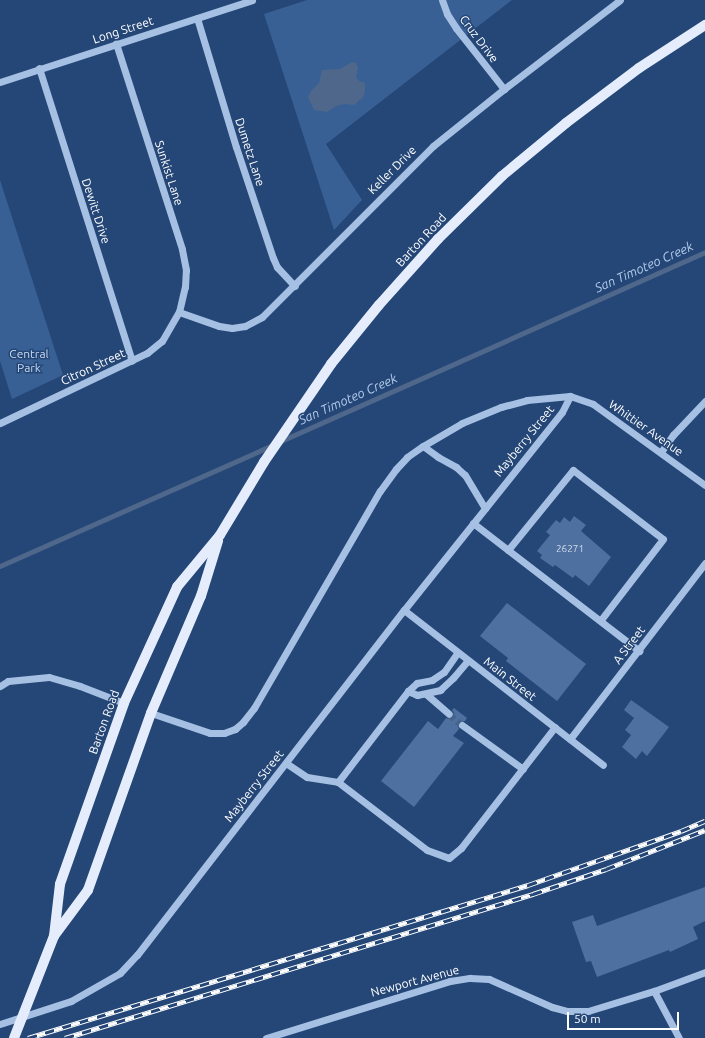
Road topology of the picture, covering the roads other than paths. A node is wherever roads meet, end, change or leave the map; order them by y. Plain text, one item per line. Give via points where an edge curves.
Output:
1 (252, 0) edge
2 (442, 0) edge
3 (620, 0) edge
4 (197, 18) junction
5 (705, 25) edge
6 (116, 43) junction
7 (39, 68) junction
8 (0, 82) edge
9 (504, 89) junction
10 (294, 286) junction
11 (179, 312) junction
12 (132, 361) junction
13 (570, 396) junction
14 (705, 401) edge
15 (0, 423) edge
16 (423, 446) junction
17 (661, 452) junction
18 (705, 485) edge
19 (484, 508) junction
20 (473, 523) junction
21 (220, 535) junction
22 (508, 550) junction
23 (705, 564) edge
24 (404, 610) junction
25 (600, 621) junction
26 (639, 651) junction
27 (458, 652) junction
28 (468, 660) junction
29 (0, 686) edge
30 (408, 691) junction
31 (426, 694) junction
32 (124, 703) junction
33 (151, 713) junction
34 (449, 714) tunnel mouth
35 (462, 725) tunnel mouth
36 (555, 727) junction
37 (570, 739) junction
38 (286, 763) junction
39 (603, 765) dead end
40 (522, 768) junction
41 (338, 782) junction
42 (54, 936) junction
43 (705, 972) edge
44 (654, 991) junction
45 (0, 1024) edge
46 (14, 1038) edge
47 (266, 1038) edge
48 (679, 1038) edge

1 - 4 street, Long Street
2 - 9 street, Cruz Drive via 456,28
3 - 9 street, Keller Drive
4 - 6 street, Long Street
4 - 10 street, Dumetz Lane via 273,258 277,267
5 - 21 main road, Barton Road via 639,68 566,123 502,176 438,239 331,364 264,462
6 - 7 street, Long Street
6 - 11 street, Sunkist Lane via 182,249 186,270
7 - 8 street, Long Street
7 - 12 street, Dewitt Drive
9 - 10 street, Keller Drive via 432,146
10 - 11 street, Keller Drive via 262,317 245,326 219,326
11 - 12 street, Citron Street via 162,341
12 - 15 street, Citron Street
13 - 16 street, Mayberry Street via 527,400 501,407 462,423
13 - 17 street, Whittier Avenue via 593,404
13 - 19 street, Mayberry Street via 562,412
14 - 17 street via 673,435
16 - 19 street via 465,475
16 - 33 street, Mayberry Street via 401,463 380,491 254,708 243,722 235,729 224,733 210,733
17 - 18 street, Whittier Avenue
19 - 20 street, Mayberry Street
20 - 22 street
20 - 24 street, Mayberry Street
21 - 32 main road, Barton Road via 177,587
21 - 33 main road, Barton Road via 201,596
22 - 25 street
22 - 25 street via 573,470 663,539
23 - 26 street, A Street
24 - 27 street, Main Street
24 - 38 street, Mayberry Street
25 - 26 street
26 - 37 street, A Street
27 - 28 street, Main Street
27 - 30 street via 444,672 432,680 417,683
28 - 31 street via 440,690
28 - 36 street, Main Street
29 - 32 street via 8,681 49,677
30 - 31 street via 417,695
30 - 41 street
31 - 34 street
32 - 42 main road, Barton Road via 60,884
33 - 42 main road, Barton Road via 88,890
35 - 40 street
36 - 37 street, Main Street
36 - 40 street
37 - 39 street, Main Street
38 - 41 street via 307,777
38 - 45 street, Mayberry Street via 137,955 120,973 71,1001
40 - 41 street via 460,848 449,858 427,850
42 - 46 main road, Barton Road, bridge
43 - 44 street, Newport Avenue
44 - 47 street, Newport Avenue via 588,1011 567,1012 489,979 470,978 424,988
44 - 48 street

